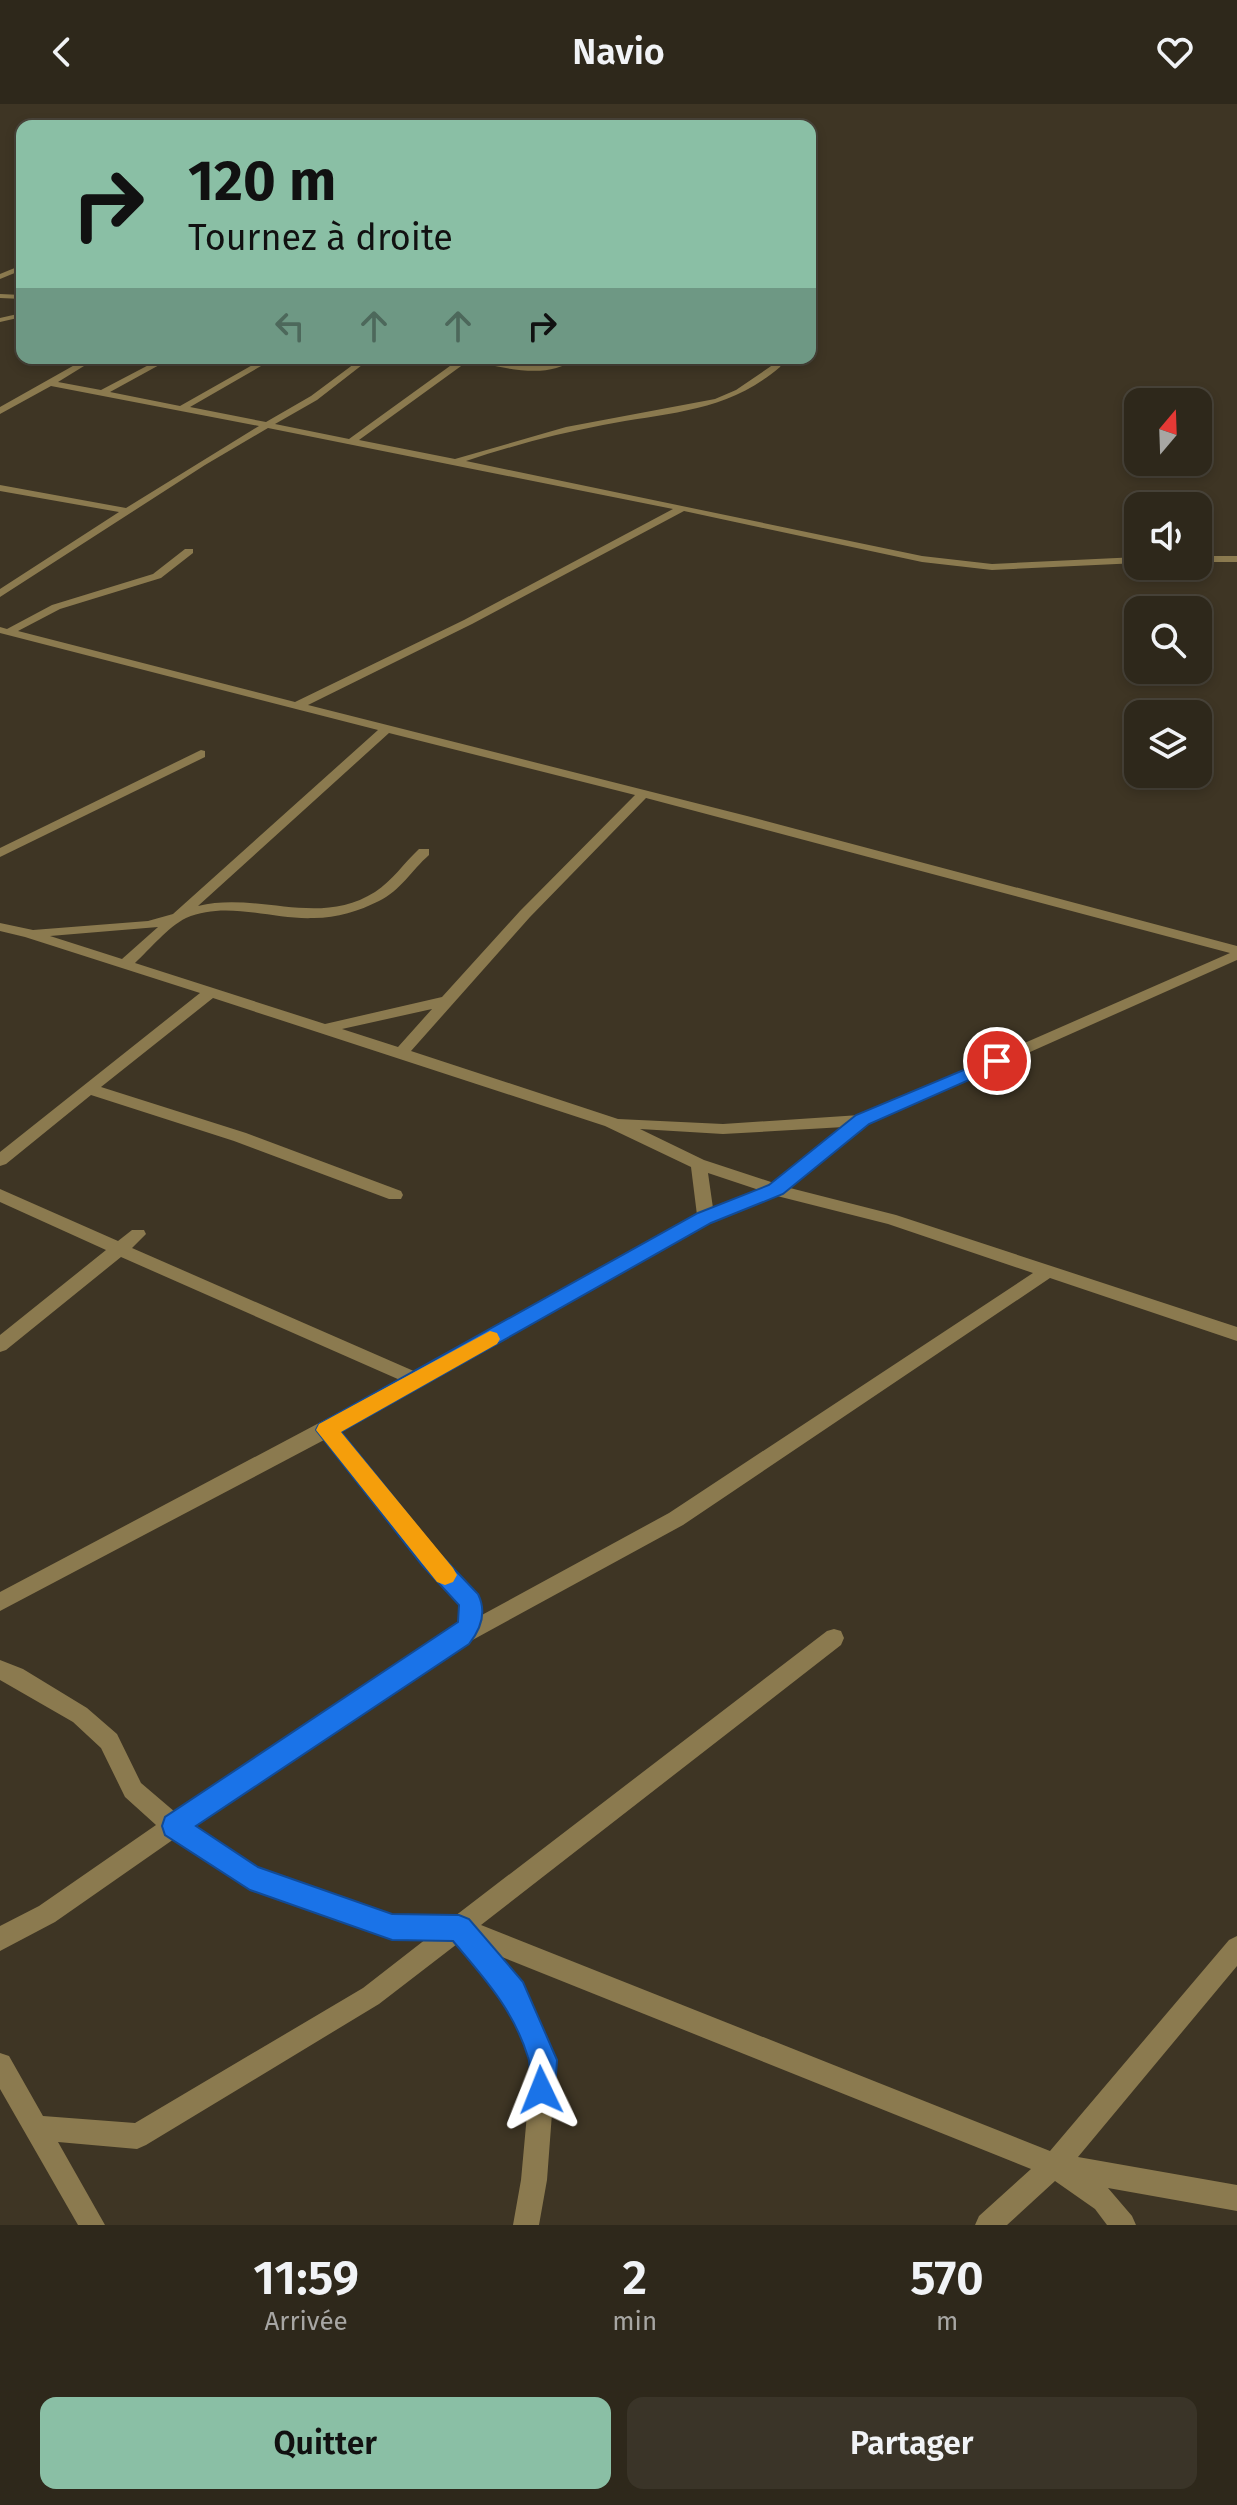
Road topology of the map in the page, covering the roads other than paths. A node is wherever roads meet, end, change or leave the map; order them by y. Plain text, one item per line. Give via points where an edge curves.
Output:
1 (83, 364) edge
2 (157, 364) edge
3 (260, 364) edge
4 (359, 364) edge
5 (458, 364) edge
6 (514, 364) edge
7 (565, 364) edge
8 (777, 365) dead end
9 (51, 383) junction
10 (102, 393) junction
11 (179, 410) junction
12 (0, 411) edge
13 (264, 425) junction
14 (349, 443) junction
15 (453, 462) junction
16 (0, 488) edge
17 (681, 509) junction
18 (128, 511) junction
19 (189, 551) dead end
20 (1212, 559) edge
21 (1237, 559) edge
22 (1124, 561) edge
23 (0, 594) edge
24 (5, 631) edge
25 (298, 705) junction
26 (387, 728) junction
27 (201, 754) dead end
28 (642, 795) junction
29 (424, 852) dead end
30 (0, 853) edge
31 (178, 917) junction
32 (0, 927) edge
33 (28, 933) junction
34 (1237, 953) edge
35 (125, 964) junction
36 (211, 992) junction
37 (447, 1001) junction
38 (321, 1029) junction
39 (399, 1055) junction
40 (89, 1089) junction
41 (862, 1120) junction
42 (611, 1122) junction
43 (0, 1160) edge
44 (698, 1164) junction
45 (776, 1190) junction
46 (0, 1195) edge
47 (395, 1195) dead end
48 (705, 1218) junction
49 (138, 1234) dead end
50 (120, 1249) junction
51 (1048, 1271) junction
52 (1211, 1325) junction
53 (1237, 1327) edge
54 (1237, 1334) edge
55 (0, 1345) edge
56 (417, 1380) junction
57 (327, 1430) junction
58 (0, 1602) edge
59 (461, 1636) junction
60 (834, 1638) dead end
61 (0, 1670) edge
62 (174, 1826) junction
63 (459, 1928) junction
64 (0, 1939) edge
65 (1237, 1948) edge
66 (0, 2065) edge
67 (37, 2128) junction
68 (1054, 2165) junction
69 (1237, 2198) edge
70 (92, 2225) edge
71 (526, 2225) edge
72 (988, 2225) edge
73 (1123, 2225) edge

1 - 9 street
2 - 10 street
3 - 11 street
4 - 13 street via 314,398
5 - 14 street
6 - 7 street
8 - 15 street via 755,385 704,406 553,433
9 - 10 street
9 - 12 street
10 - 11 street
11 - 13 street
13 - 14 street
13 - 18 street
14 - 15 street
15 - 17 street
16 - 18 street
17 - 22 street via 956,564
17 - 25 street
18 - 23 street
19 - 24 street via 157,576 56,607
20 - 21 street
24 - 25 street
25 - 26 street
26 - 28 street
26 - 31 street
27 - 30 street
28 - 34 street
28 - 37 street
29 - 31 street via 377,897 340,912 306,916 238,906 209,907
31 - 33 street via 151,924
31 - 35 street
32 - 33 street
33 - 35 street
34 - 41 street
35 - 36 street
36 - 38 street
36 - 40 street
37 - 38 street
37 - 39 street
38 - 39 street
39 - 42 street
40 - 43 street
40 - 47 street via 240,1137
41 - 42 street via 723,1129
41 - 45 street
42 - 44 street
44 - 45 street
44 - 48 street
45 - 48 street
45 - 51 street via 890,1219
46 - 50 street
48 - 56 street
49 - 50 street
50 - 55 street
50 - 56 street
51 - 52 street
51 - 59 street via 676,1519
52 - 53 street
52 - 54 street
56 - 57 street
57 - 58 street
57 - 59 street via 470,1601 470,1626
59 - 62 street
60 - 63 street
61 - 62 street via 90,1723 109,1741 133,1790
62 - 63 street via 250,1877 392,1927
62 - 64 street via 47,1914
63 - 67 street via 371,1996 137,2136
63 - 68 street
63 - 71 street via 514,1992 544,2060
65 - 68 street
66 - 67 street
67 - 70 street
68 - 69 street
68 - 72 street
68 - 73 street via 1104,2200

